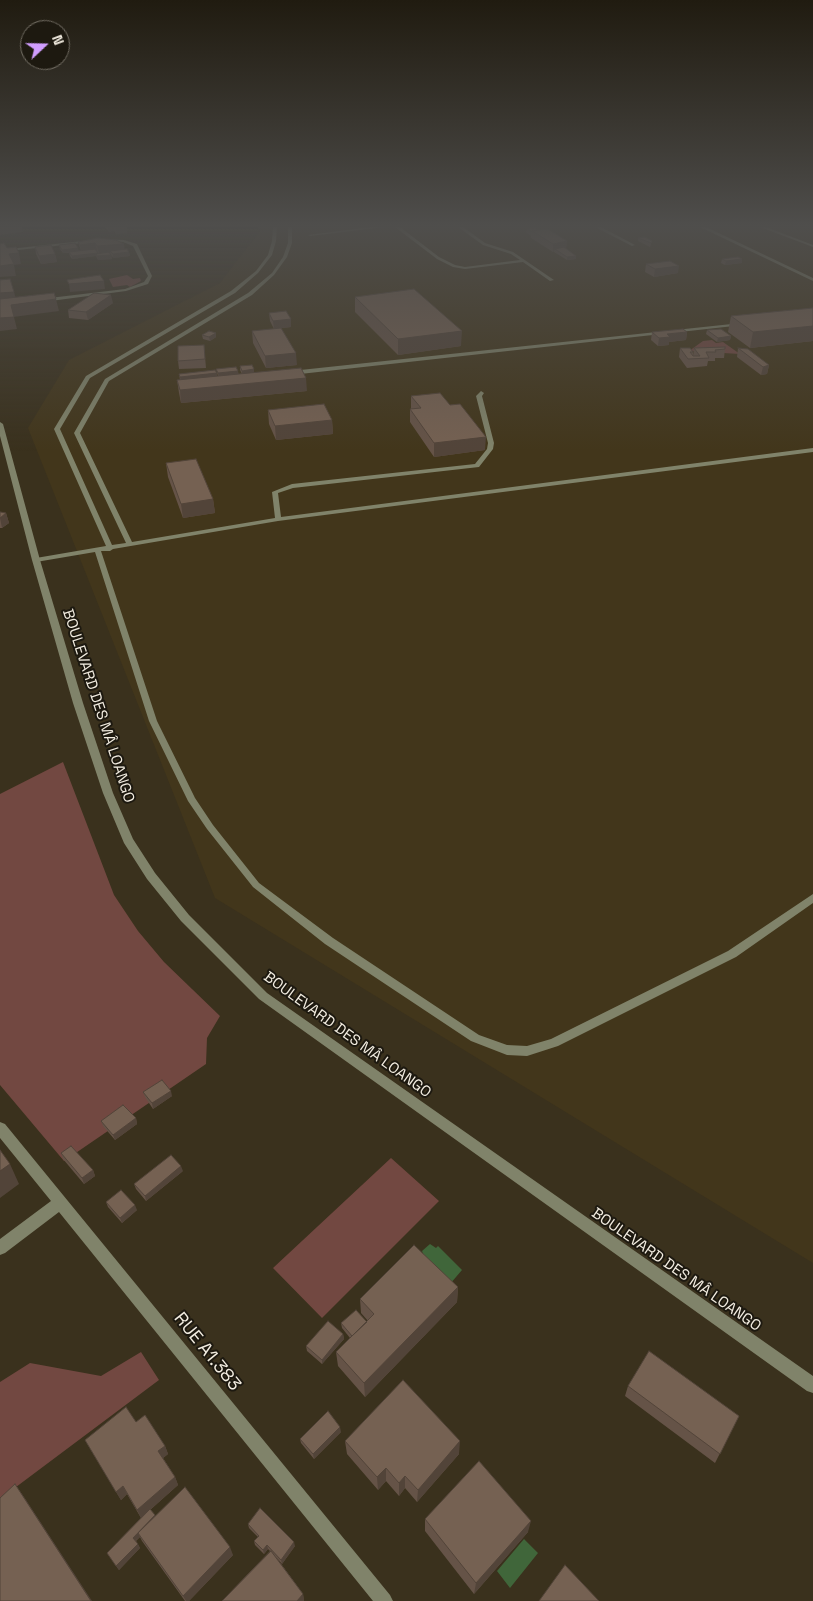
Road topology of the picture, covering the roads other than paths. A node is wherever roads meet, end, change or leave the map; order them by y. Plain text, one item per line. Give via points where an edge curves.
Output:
1 (216, 302) edge
2 (237, 302) edge
3 (744, 324) edge
4 (281, 374) edge
5 (481, 393) dead end
6 (0, 424) edge
7 (813, 450) edge
8 (278, 519) junction
9 (130, 545) junction
10 (110, 549) junction
11 (98, 551) junction
12 (36, 560) junction
13 (813, 898) edge
14 (0, 1128) edge
15 (60, 1203) junction
16 (0, 1248) edge
17 (813, 1385) edge
18 (384, 1601) edge

1 - 10 lane via 88,377 57,429
2 - 9 lane via 107,380 77,433
3 - 4 lane
5 - 8 lane via 479,396 491,442 490,449 477,466 292,486 275,492
6 - 12 street, BOULEVARD DES MÂ LOANGO
7 - 8 lane
8 - 9 lane
9 - 10 lane
10 - 11 lane
11 - 12 lane
11 - 13 lane via 154,720 191,799 210,827 256,885 329,941 475,1038 507,1050 527,1051 554,1042 732,954
12 - 17 street, BOULEVARD DES MÂ LOANGO via 108,793 128,840 151,876 185,918 263,996
14 - 15 street, RUE A1.383
15 - 16 street
15 - 18 street, RUE A1.383

